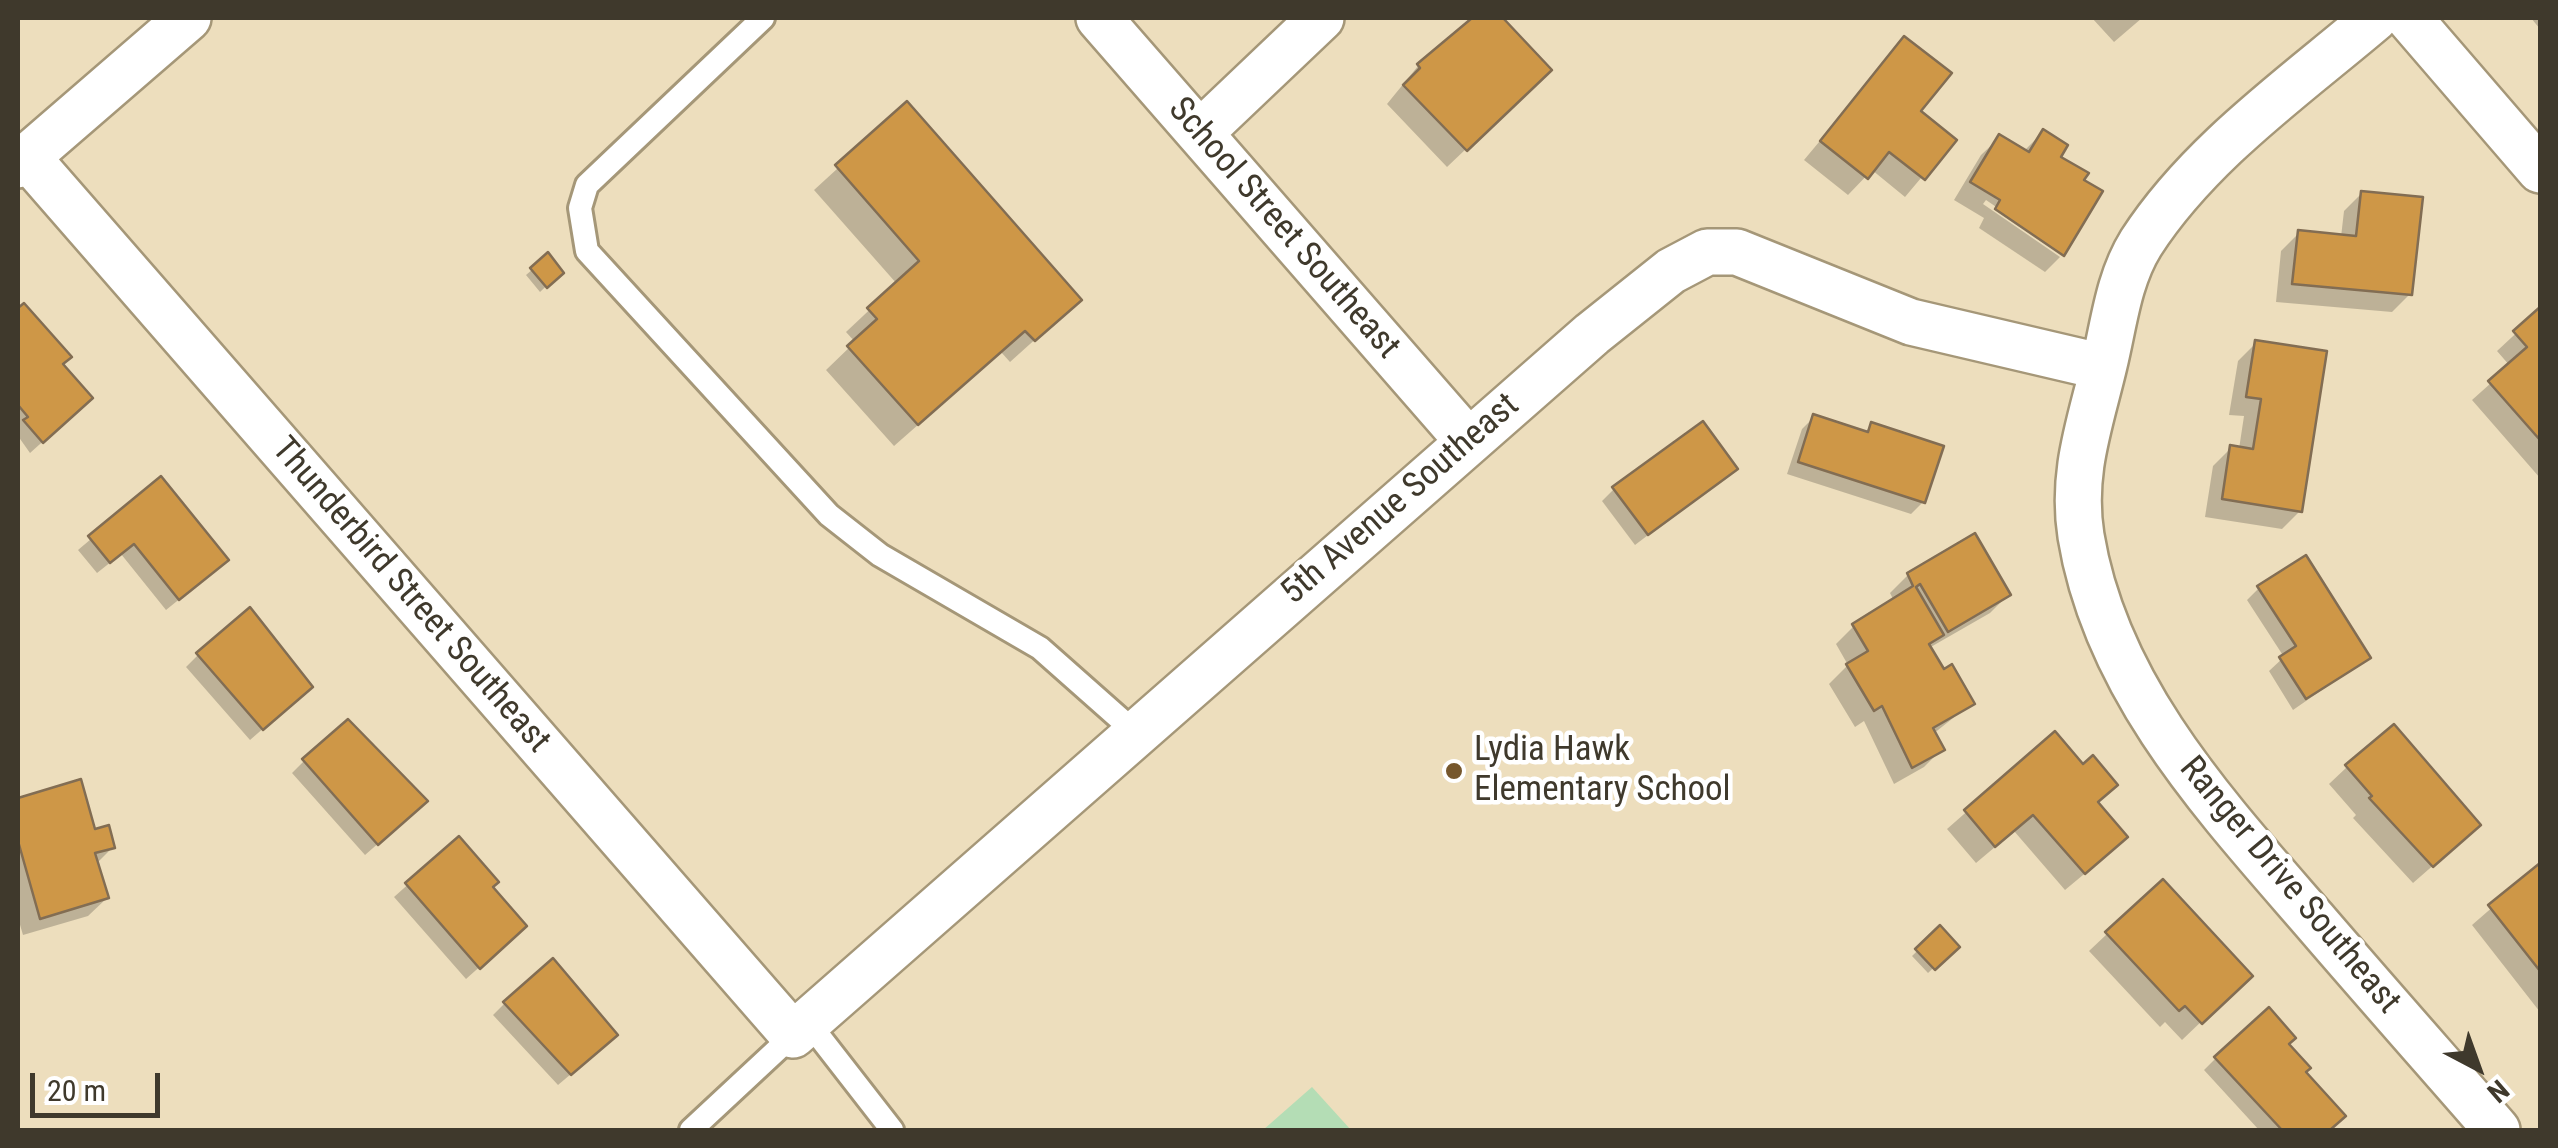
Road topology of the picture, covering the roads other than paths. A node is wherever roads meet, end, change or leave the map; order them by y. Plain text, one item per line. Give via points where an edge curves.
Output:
1 (188, 18) edge
2 (763, 18) edge
3 (1099, 18) edge
4 (1321, 18) edge
5 (2375, 18) edge
6 (2408, 18) edge
7 (1200, 133) junction
8 (22, 161) edge
9 (2540, 170) edge
10 (2104, 367) junction
11 (1468, 442) junction
12 (1136, 733) junction
13 (801, 1029) junction
14 (691, 1130) edge
15 (892, 1130) edge
16 (2497, 1130) edge

1 - 8 street
2 - 12 lane via 587,185 580,208 587,251 829,515 880,554 1040,648
3 - 7 street, School Street Southeast
4 - 7 street
5 - 10 street, Ranger Drive Southeast via 2181,192 2150,232 2117,298
6 - 9 street
7 - 11 street, School Street Southeast
8 - 13 street, Thunderbird Street Southeast
10 - 11 street, 5th Avenue Southeast via 1911,322 1738,252 1707,252 1671,271
10 - 16 street, Ranger Drive Southeast via 2086,423 2078,483 2081,534 2093,589 2137,693 2206,797
11 - 12 street, 5th Avenue Southeast
12 - 13 street, 5th Avenue Southeast
13 - 14 lane
13 - 15 lane

